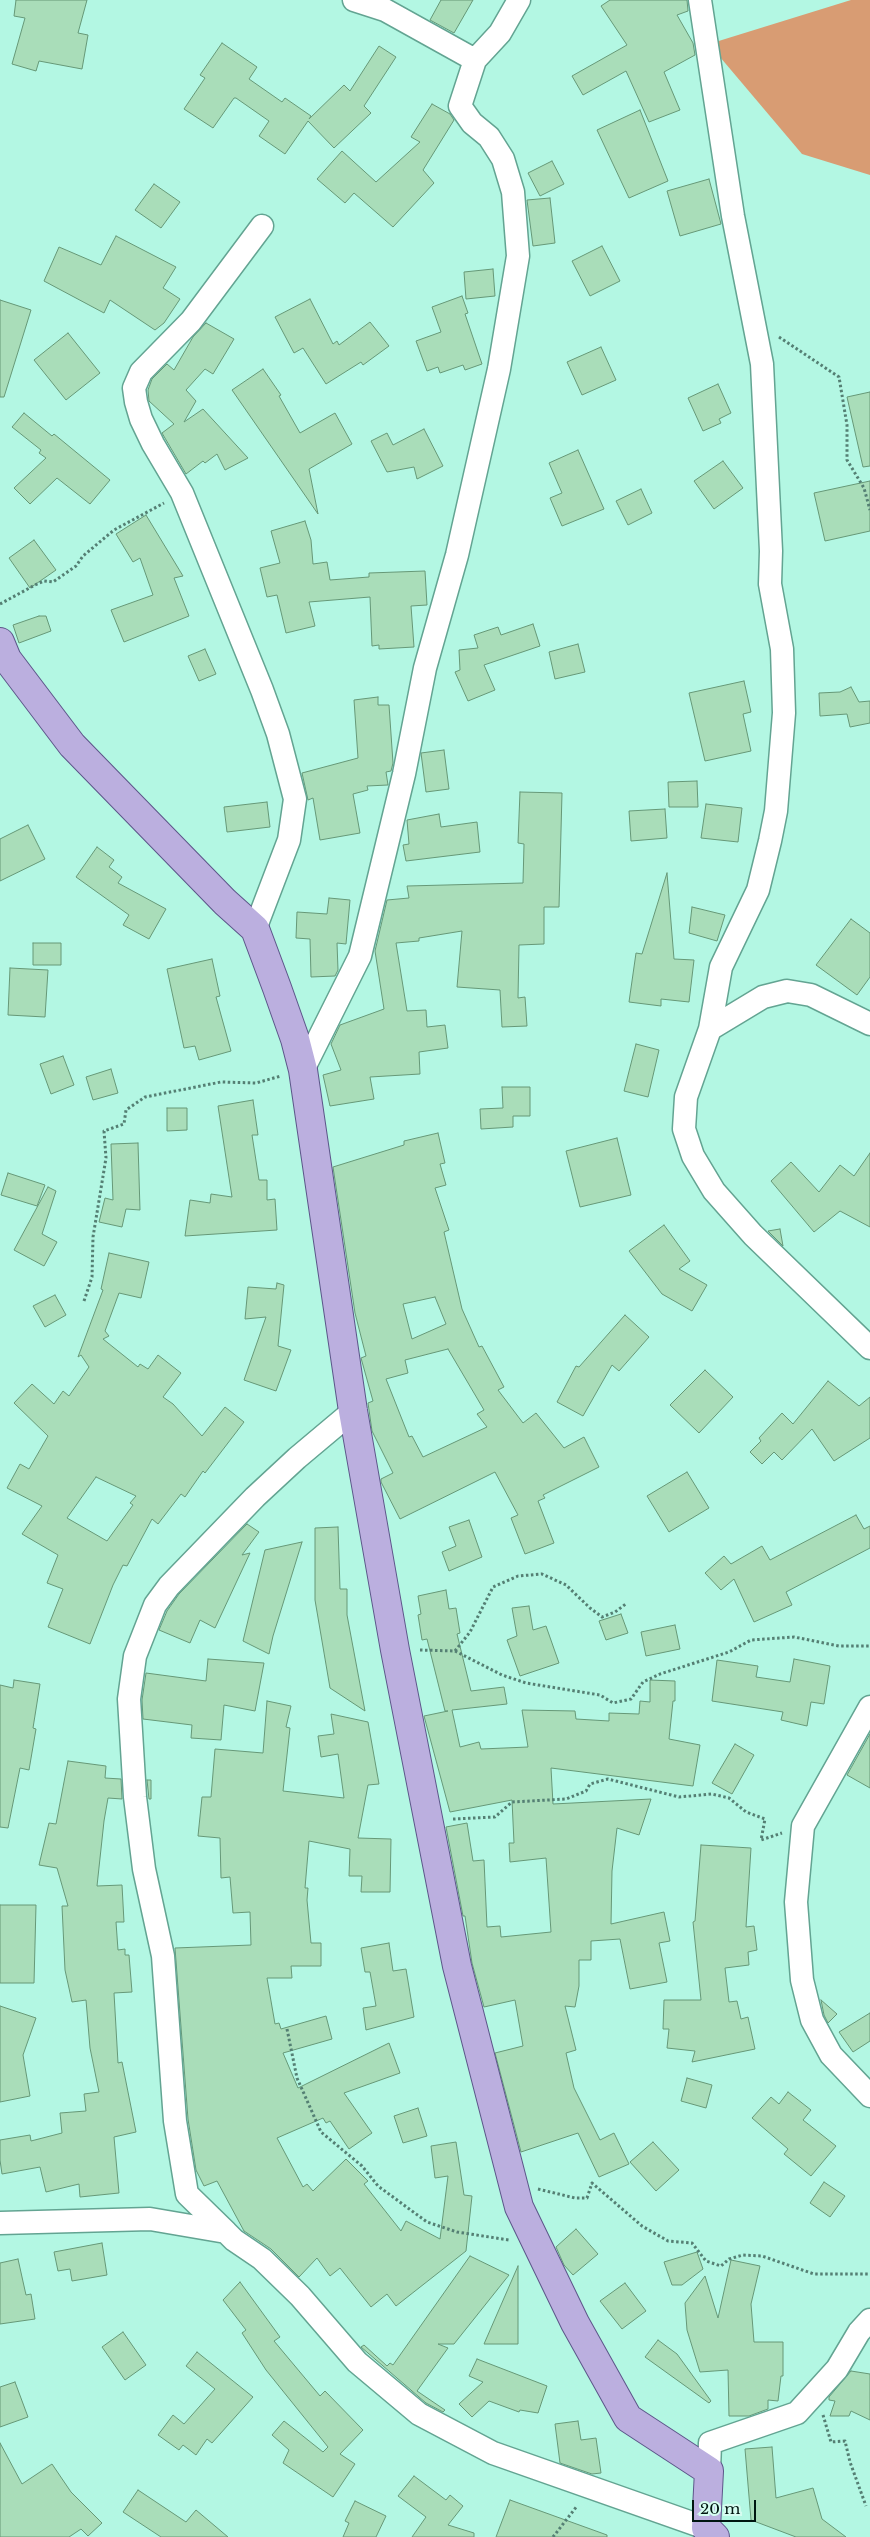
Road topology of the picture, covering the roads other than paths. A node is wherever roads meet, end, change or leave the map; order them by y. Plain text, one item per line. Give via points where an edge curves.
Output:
1 (354, 0) edge
2 (519, 0) edge
3 (700, 0) edge
4 (475, 60) junction
5 (262, 226) dead end
6 (0, 642) edge
7 (255, 930) junction
8 (870, 1024) edge
9 (710, 1029) junction
10 (302, 1070) junction
11 (870, 1348) edge
12 (353, 1411) junction
13 (870, 1707) edge
14 (870, 2096) edge
15 (0, 2223) edge
16 (226, 2232) junction
17 (870, 2320) edge
18 (709, 2471) junction
19 (710, 2532) edge

1 - 4 street via 385,10
2 - 4 street via 500,33
3 - 9 street via 733,216 762,364 770,584 782,649 784,713 776,811 770,841 758,890 721,967
4 - 10 street via 460,106 472,123 489,137 503,159 513,192 518,256 499,369 459,545 425,668 404,774 360,956
5 - 7 street via 190,321 141,372 134,388 136,402 153,444 182,493 262,690 278,734 295,799 289,840
6 - 7 main road via 7,660 72,745
7 - 10 main road via 295,1039
8 - 9 street via 811,995 787,991 764,997
9 - 11 street via 686,1097 684,1129 693,1156 714,1191 753,1235
10 - 12 main road
12 - 16 street via 255,1497 169,1586 154,1605 135,1656 129,1699 135,1797 144,1869 162,1956 175,2122 187,2194
12 - 18 main road via 456,1966 519,2207 575,2324 628,2418
13 - 14 street via 803,1826 796,1902 802,1980 812,2020 831,2055
15 - 16 street via 150,2219
16 - 19 street via 262,2259 300,2296 357,2362 419,2414 493,2453
17 - 18 street via 837,2369 797,2413 710,2443
18 - 19 main road

